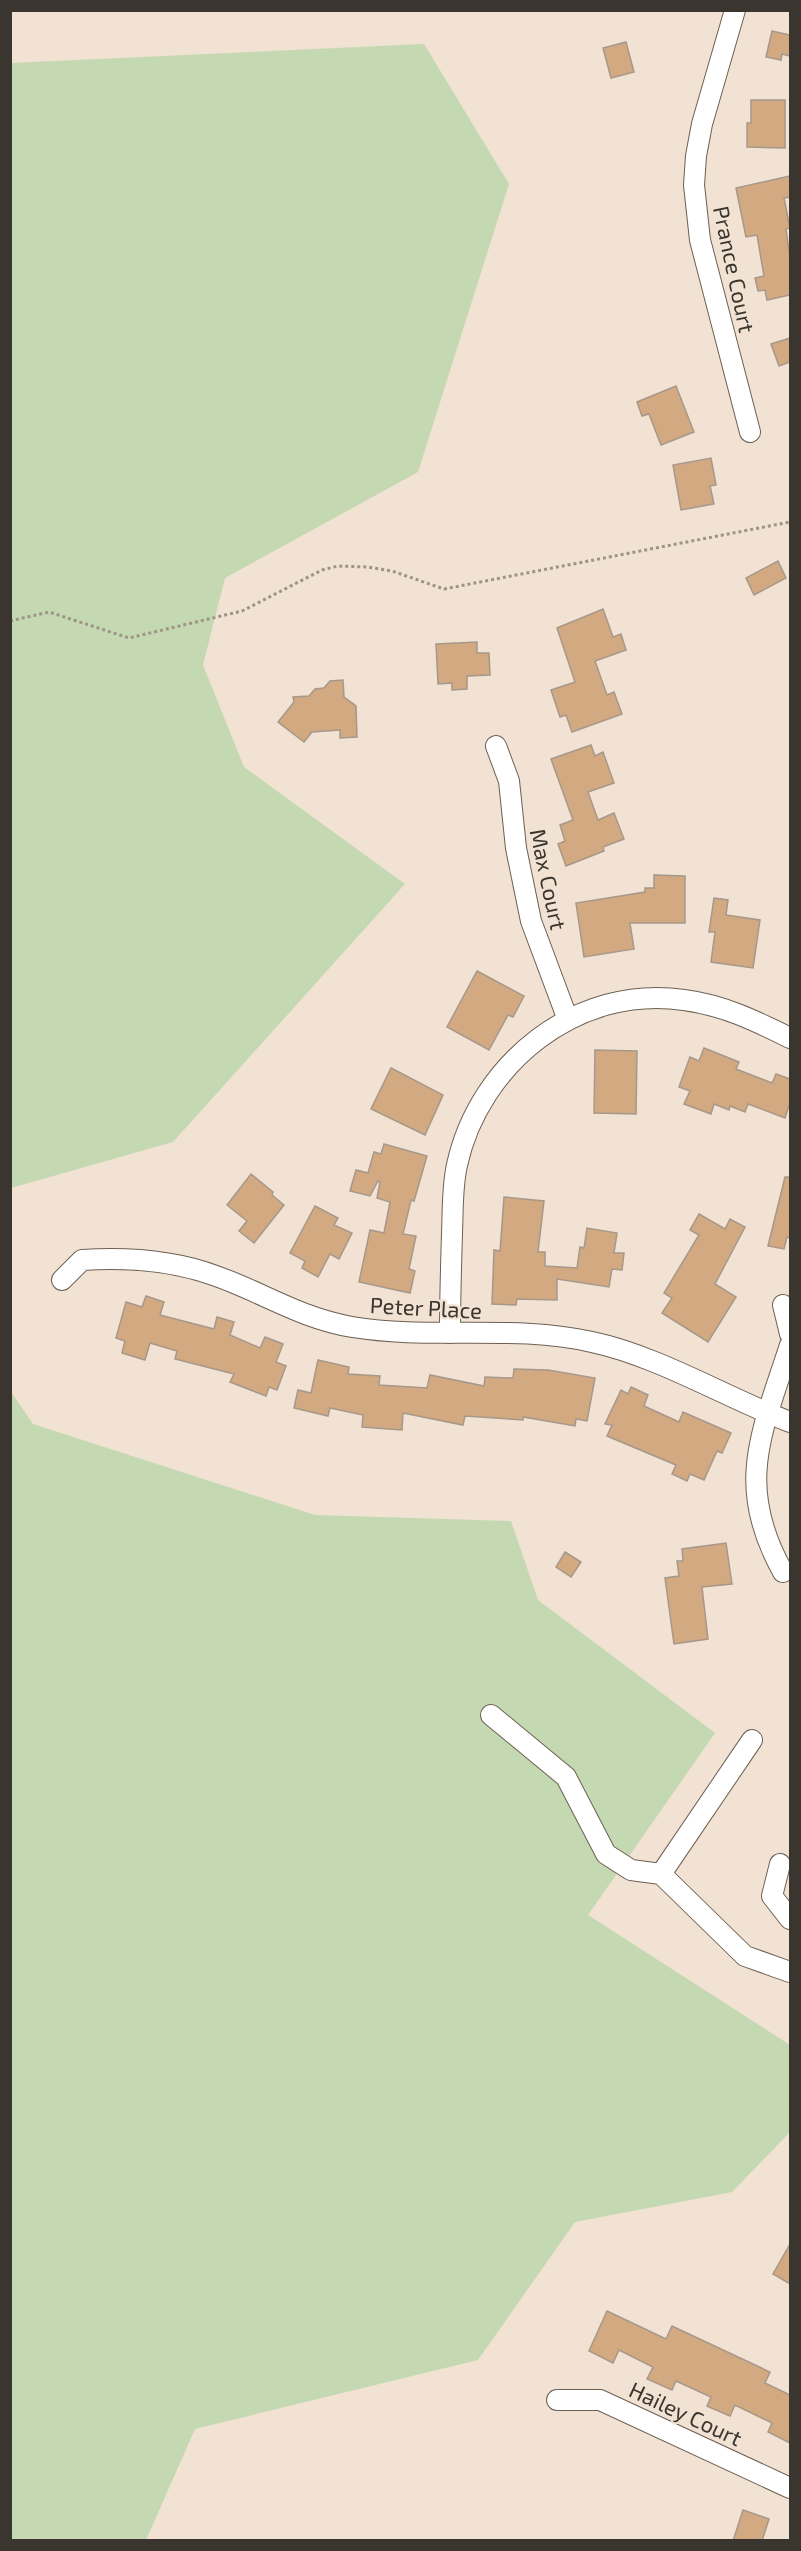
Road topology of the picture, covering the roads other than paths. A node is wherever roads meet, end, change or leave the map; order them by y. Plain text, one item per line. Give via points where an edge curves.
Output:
1 (735, 10) edge
2 (750, 432) dead end
3 (496, 746) dead end
4 (568, 1020) junction
5 (790, 1038) edge
6 (62, 1280) dead end
7 (783, 1305) dead end
8 (450, 1333) junction
9 (790, 1334) edge
10 (790, 1346) edge
11 (769, 1413) junction
12 (790, 1422) edge
13 (783, 1572) dead end
14 (491, 1715) dead end
15 (752, 1740) dead end
16 (780, 1864) dead end
17 (662, 1874) junction
18 (790, 1919) edge
19 (790, 1972) edge
20 (557, 2400) dead end
21 (790, 2488) edge

1 - 2 street, Prance Court via 702,124 694,185 700,240
3 - 4 street, Max Court via 509,781 516,848 531,921
4 - 5 street via 614,1003 683,999 718,1006
4 - 8 street via 530,1044 504,1069 488,1089 464,1138 453,1191
6 - 8 street, Peter Place via 82,1260 148,1260 217,1276 280,1305 352,1327
7 - 9 street
8 - 11 street, Peter Place via 553,1335 593,1342 632,1353
10 - 11 street
11 - 12 street, Peter Place
11 - 13 street via 757,1458 757,1504 771,1550
14 - 17 street via 566,1777 606,1854 631,1870
15 - 17 street
16 - 18 street via 772,1896
17 - 19 street via 745,1956
20 - 21 street, Hailey Court via 600,2400

